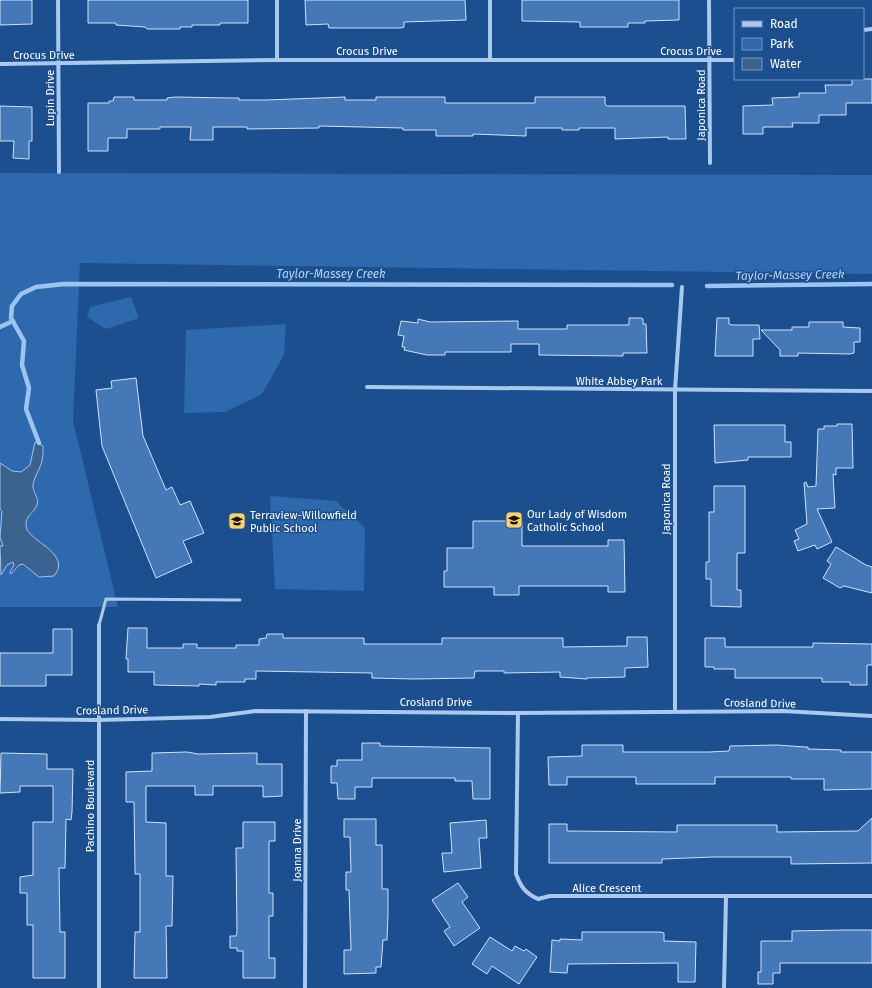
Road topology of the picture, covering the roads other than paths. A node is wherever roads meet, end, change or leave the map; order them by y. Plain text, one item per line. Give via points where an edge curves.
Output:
1 (58, 0) edge
2 (277, 0) edge
3 (490, 0) edge
4 (709, 0) edge
5 (277, 60) junction
6 (490, 60) junction
7 (710, 60) junction
8 (734, 60) edge
9 (0, 64) edge
10 (58, 64) junction
11 (710, 163) dead end
12 (59, 172) dead end
13 (682, 287) dead end
14 (367, 387) dead end
15 (675, 390) junction
16 (872, 391) edge
17 (240, 600) dead end
18 (99, 625) joint
19 (306, 711) junction
20 (675, 711) junction
21 (518, 713) junction
22 (872, 716) edge
23 (0, 719) edge
24 (99, 720) junction
25 (872, 896) edge
26 (726, 897) junction
27 (99, 988) edge
28 (305, 988) edge
29 (724, 988) edge

1 - 10 street, Lupin Drive
2 - 5 street
3 - 6 street
4 - 7 street, Japonica Road
5 - 6 street, Crocus Drive
5 - 10 street, Crocus Drive
6 - 7 street, Crocus Drive
7 - 8 street, Crocus Drive
7 - 11 street, Japonica Road
9 - 10 street, Crocus Drive
10 - 12 street, Lupin Drive
13 - 15 street, Japonica Road
14 - 15 street, White Abbey Park
15 - 16 street, White Abbey Park
15 - 20 street, Japonica Road
17 - 18 lane via 106,599
18 - 24 street, Pachino Boulevard
19 - 21 street, Crosland Drive
19 - 24 street, Crosland Drive via 256,711 210,717
19 - 28 street, Joanna Drive
20 - 21 street, Crosland Drive
20 - 22 street, Crosland Drive
21 - 26 street, Alice Crescent via 516,874 526,893 538,899 550,896
23 - 24 street, Crosland Drive
24 - 27 street, Pachino Boulevard
25 - 26 street, Alice Crescent
26 - 29 street

